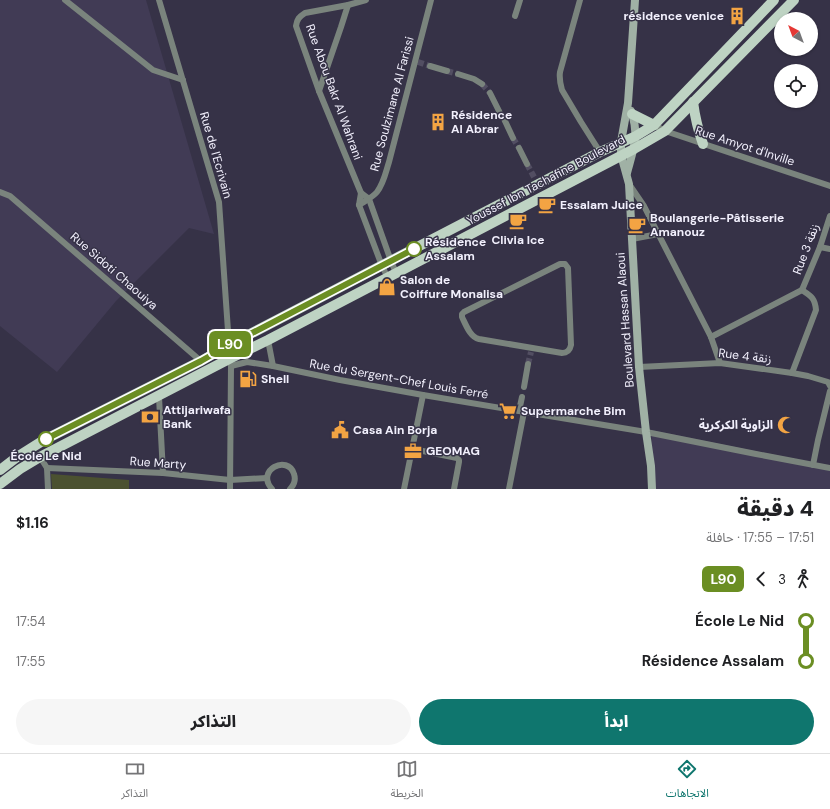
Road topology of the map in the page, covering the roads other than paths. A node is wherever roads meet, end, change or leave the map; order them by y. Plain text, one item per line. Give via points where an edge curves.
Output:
1 (65, 0) edge
2 (159, 0) edge
3 (366, 0) edge
4 (431, 0) edge
5 (520, 0) edge
6 (580, 0) edge
7 (635, 0) edge
8 (774, 0) edge
9 (794, 0) edge
10 (348, 5) junction
11 (515, 16) dead end
12 (430, 66) tunnel mouth
13 (447, 71) tunnel mouth
14 (458, 74) tunnel mouth
15 (183, 80) junction
16 (482, 84) tunnel mouth
17 (319, 91) junction
18 (490, 93) tunnel mouth
19 (693, 102) junction
20 (628, 103) junction
21 (499, 111) tunnel mouth
22 (632, 114) junction
23 (504, 121) tunnel mouth
24 (654, 125) junction
25 (665, 131) junction
26 (636, 136) junction
27 (513, 138) tunnel mouth
28 (621, 142) junction
29 (703, 144) junction
30 (519, 148) tunnel mouth
31 (634, 149) junction
32 (600, 152) junction
33 (621, 155) junction
34 (527, 164) tunnel mouth
35 (627, 173) junction
36 (629, 184) junction
37 (830, 186) edge
38 (0, 192) edge
39 (361, 193) junction
40 (369, 199) junction
41 (359, 204) junction
42 (830, 216) edge
43 (658, 234) junction
44 (632, 238) junction
45 (820, 247) junction
46 (830, 249) edge
47 (391, 261) junction
48 (382, 266) junction
49 (392, 275) junction
50 (802, 290) junction
51 (711, 337) junction
52 (268, 340) junction
53 (229, 345) junction
54 (531, 350) joint
55 (201, 361) junction
56 (230, 362) junction
57 (720, 363) junction
58 (528, 364) tunnel mouth
59 (273, 366) junction
60 (639, 367) junction
61 (212, 368) junction
62 (792, 373) junction
63 (830, 386) edge
64 (524, 387) dead end
65 (830, 391) edge
66 (423, 395) junction
67 (158, 397) junction
68 (522, 397) dead end
69 (521, 411) junction
70 (646, 432) junction
71 (412, 449) junction
72 (40, 458) junction
73 (813, 465) junction
74 (46, 468) junction
75 (830, 468) edge
76 (0, 470) edge
77 (163, 473) junction
78 (267, 478) junction
79 (230, 480) junction
80 (0, 484) edge
81 (48, 489) edge
82 (230, 489) edge
83 (272, 489) edge
84 (290, 489) edge
85 (404, 489) edge
86 (454, 489) edge
87 (508, 489) edge
88 (652, 489) edge

1 - 15 street via 153,70
2 - 15 street, Rue de l'Ecrivain
3 - 10 street
4 - 40 street, Rue Soulzimane Al Farissi via 389,162 381,186
5 - 11 street
6 - 32 street via 560,72 560,84
7 - 20 street, Boulevard Hassan Alaoui
8 - 24 main road, Youssef Ibn Tachafine Boulevard
9 - 19 main road, Youssef Ibn Tachafine Boulevard
10 - 17 street
10 - 17 street, Rue Abou Bakr Al Wahrani via 304,13 297,20 296,26
12 - 13 street
14 - 16 street
15 - 53 street, Rue de l'Ecrivain via 219,202
17 - 39 street, Rue Abou Bakr Al Wahrani
18 - 21 street
19 - 25 main road, Youssef Ibn Tachafine Boulevard
19 - 29 main road via 697,128
20 - 22 street, Boulevard Hassan Alaoui
20 - 28 street, Boulevard Hassan Alaoui
22 - 24 main road
22 - 26 street, Boulevard Hassan Alaoui
23 - 27 street
24 - 25 street, Rue Amyot d'Inville
24 - 26 main road, Youssef Ibn Tachafine Boulevard
25 - 29 street, Rue Amyot d'Inville
25 - 31 main road, Youssef Ibn Tachafine Boulevard
26 - 28 main road, Youssef Ibn Tachafine Boulevard
26 - 31 street, Boulevard Hassan Alaoui
28 - 32 main road, Youssef Ibn Tachafine Boulevard
28 - 33 street, Boulevard Hassan Alaoui
29 - 37 street, Rue Amyot d'Inville
30 - 34 street
31 - 33 main road, Youssef Ibn Tachafine Boulevard
31 - 35 street, Boulevard Hassan Alaoui
32 - 47 main road, Youssef Ibn Tachafine Boulevard via 536,181
33 - 35 street, Boulevard Hassan Alaoui
33 - 49 main road, Youssef Ibn Tachafine Boulevard
35 - 36 street, Boulevard Hassan Alaoui
36 - 43 street
36 - 44 street, Boulevard Hassan Alaoui
38 - 55 street, Rue Sidoti Chaouiya via 10,196
39 - 40 street
39 - 41 street
40 - 41 street, Rue Soulzimane Al Farissi
40 - 47 street
41 - 48 street
42 - 45 street, Rue 3 زنقة
43 - 44 street
43 - 51 street
44 - 60 street, Boulevard Hassan Alaoui
45 - 46 street
45 - 50 street, Rue 3 زنقة
47 - 48 main road, Youssef Ibn Tachafine Boulevard
47 - 49 street
48 - 49 street
48 - 53 main road, Youssef Ibn Tachafine Boulevard
49 - 52 main road, Youssef Ibn Tachafine Boulevard
50 - 51 street
50 - 62 street via 814,300 816,310
51 - 57 street
52 - 56 main road, Youssef Ibn Tachafine Boulevard
52 - 59 street
53 - 55 main road, Youssef Ibn Tachafine Boulevard
53 - 56 street, Rue de l'Ecrivain
54 - 54 street via 477,339 462,318 462,314 560,264 565,264 568,268 570,349 565,353
55 - 61 street, Rue Sidoti Chaouiya
55 - 76 main road, Youssef Ibn Tachafine Boulevard via 44,440
56 - 59 street, Rue du Sergent-Chef Louis Ferré
56 - 61 main road, Youssef Ibn Tachafine Boulevard
56 - 79 street, Rue de l'Ecrivain
57 - 60 street, Rue 4 زنقة
57 - 62 street, Rue 4 زنقة
58 - 64 street
59 - 66 street, Rue du Sergent-Chef Louis Ferré
60 - 70 street, Boulevard Hassan Alaoui
61 - 67 main road, Youssef Ibn Tachafine Boulevard
62 - 63 street, Rue 4 زنقة via 828,382
65 - 73 street
66 - 69 street, Rue du Sergent-Chef Louis Ferré
66 - 71 street
67 - 72 main road, Youssef Ibn Tachafine Boulevard
67 - 77 street
68 - 69 street
69 - 70 street, Rue du Sergent-Chef Louis Ferré
69 - 87 street
70 - 73 street, Rue du Sergent-Chef Louis Ferré
70 - 88 street, Boulevard Hassan Alaoui
71 - 85 street
71 - 86 street via 457,458 459,462
72 - 74 street
72 - 80 main road, Youssef Ibn Tachafine Boulevard
73 - 75 street, Rue du Sergent-Chef Louis Ferré
74 - 77 street, Rue Marty
74 - 81 street
77 - 79 street, Rue Marty
78 - 79 street, Rue Marty
78 - 83 street
78 - 84 street via 275,466 285,465 295,476 295,482
79 - 82 street, Rue de l'Ecrivain

